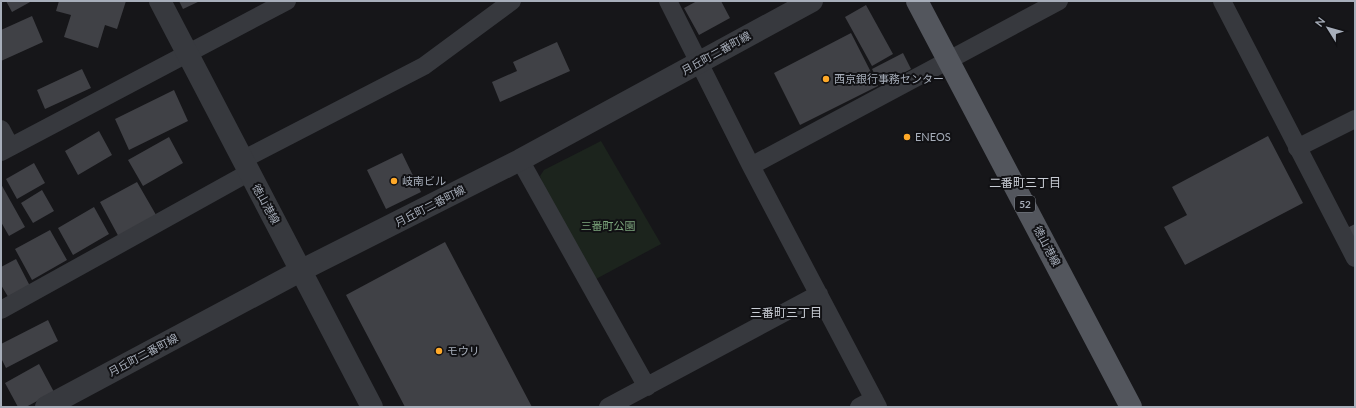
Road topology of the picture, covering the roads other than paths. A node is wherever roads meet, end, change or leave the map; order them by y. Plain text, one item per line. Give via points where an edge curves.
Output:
1 (160, 1) edge
2 (287, 1) edge
3 (512, 1) edge
4 (668, 1) edge
5 (812, 1) edge
6 (918, 1) edge
7 (1059, 1) edge
8 (1222, 1) edge
9 (188, 54) junction
10 (950, 60) junction
11 (699, 62) junction
12 (1355, 119) edge
13 (1, 130) edge
14 (1297, 148) junction
15 (6, 149) edge
16 (520, 160) junction
17 (245, 166) junction
18 (751, 166) junction
19 (1355, 258) edge
20 (302, 270) junction
21 (819, 294) junction
22 (1, 310) edge
23 (647, 387) junction
24 (870, 404) edge
25 (46, 407) edge
26 (372, 407) edge
27 (608, 407) edge
28 (1131, 407) edge

1 - 9 street, 徳山港線
2 - 9 street
3 - 17 street via 424,66
4 - 11 street
5 - 11 street, 月丘町二番町線
6 - 10 main road, 徳山港線 / 52
7 - 10 street
8 - 14 street
9 - 15 street
9 - 17 street, 徳山港線
10 - 18 street
10 - 28 main road, 徳山港線 / 52
11 - 16 street, 月丘町二番町線
11 - 18 street
12 - 14 street
13 - 15 street
14 - 19 street
16 - 20 street, 月丘町二番町線
16 - 23 street
17 - 20 street, 徳山港線
17 - 22 street
18 - 21 street
20 - 25 street, 月丘町二番町線
20 - 26 street, 徳山港線
21 - 23 street
21 - 24 street
23 - 27 street

